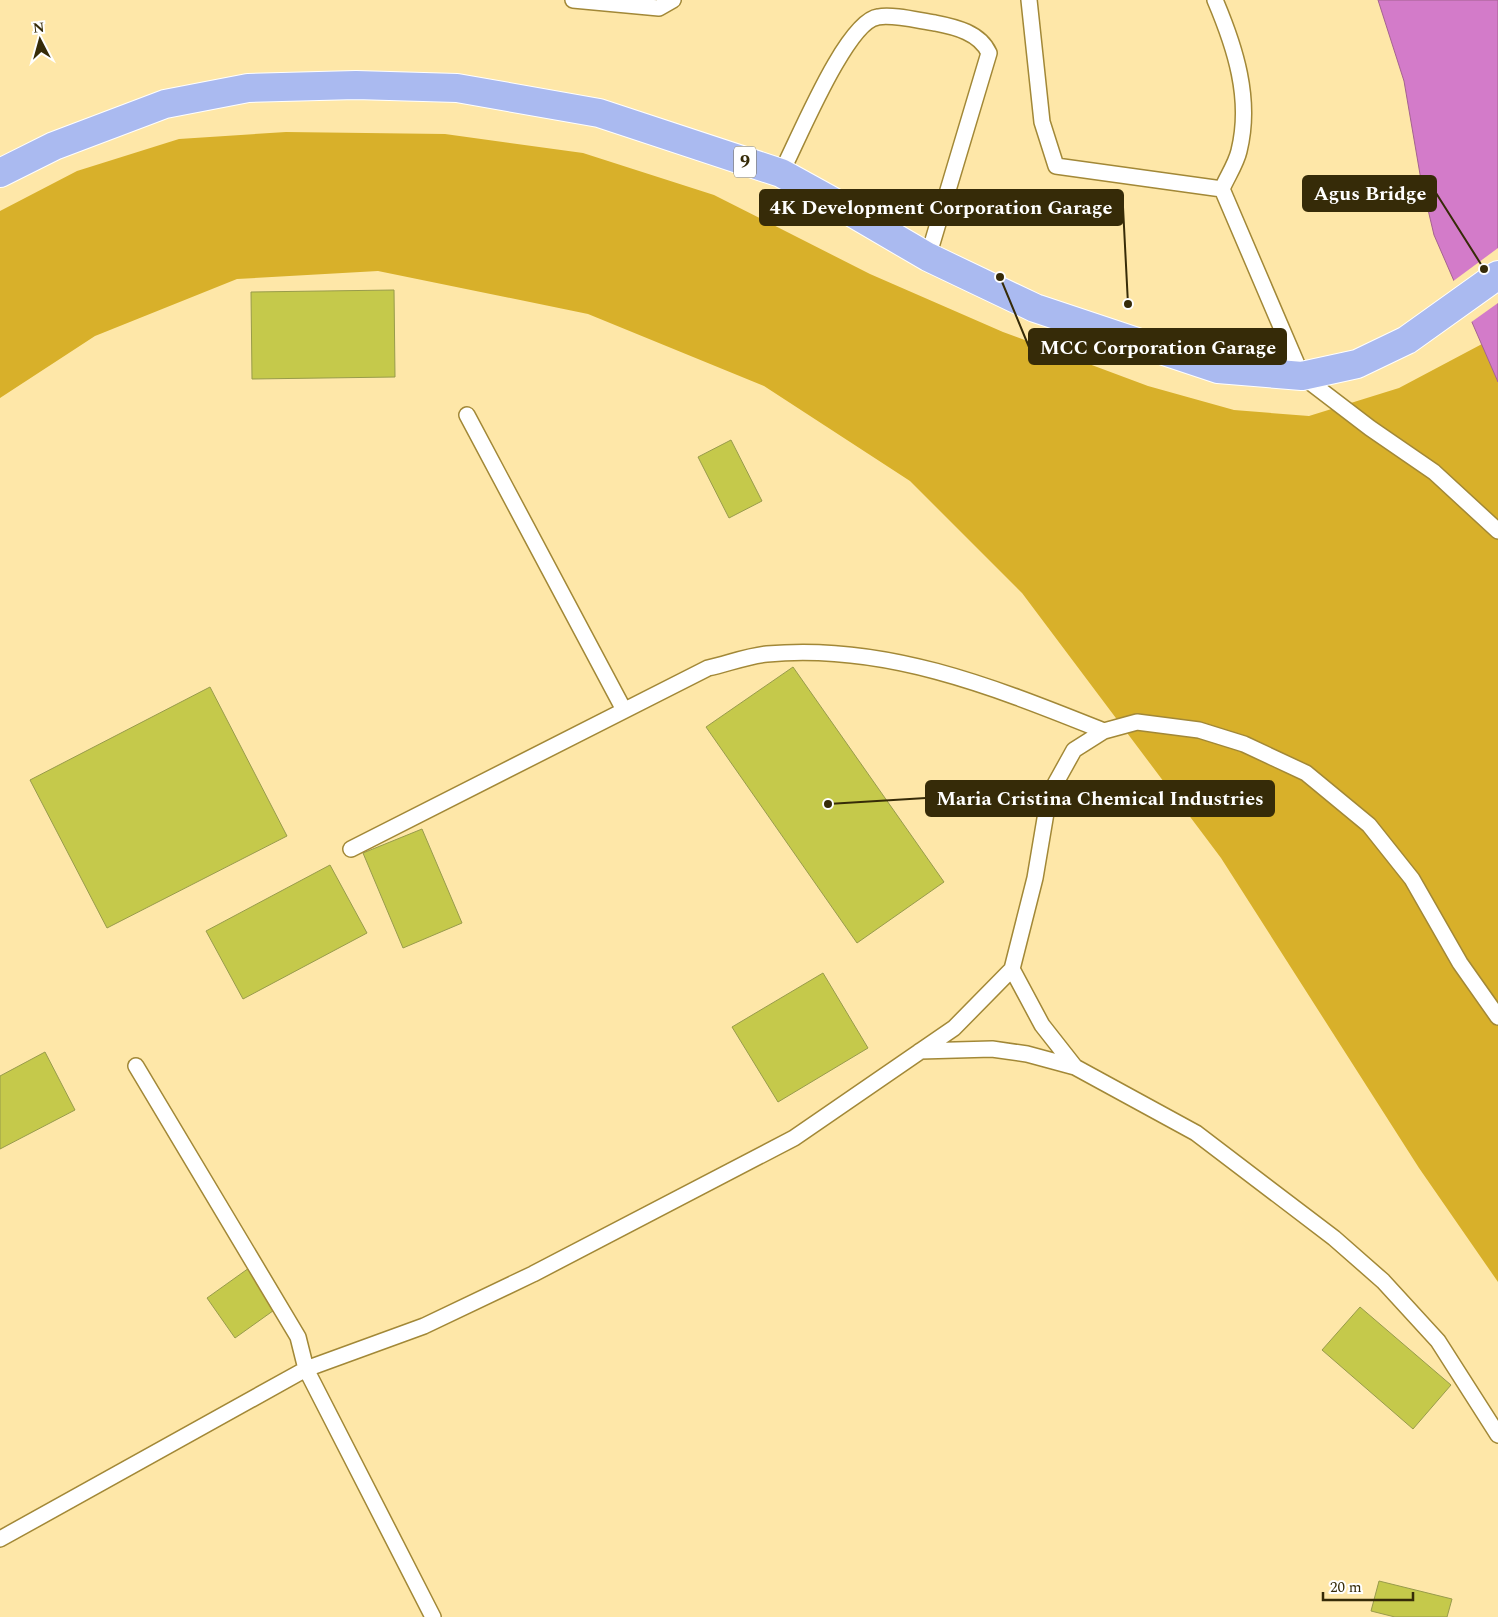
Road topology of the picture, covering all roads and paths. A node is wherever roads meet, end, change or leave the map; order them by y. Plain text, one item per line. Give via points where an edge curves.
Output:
1 (573, 0) edge
2 (673, 0) edge
3 (1029, 0) edge
4 (1215, 0) edge
5 (0, 173) edge
6 (781, 173) junction
7 (1222, 189) junction
8 (928, 257) junction
9 (1498, 275) edge
10 (1302, 376) junction
11 (467, 415) dead end
12 (1498, 531) edge
13 (624, 710) junction
14 (1104, 730) junction
15 (351, 849) dead end
16 (1012, 969) junction
17 (1498, 1017) edge
18 (918, 1051) junction
19 (136, 1066) dead end
20 (1075, 1067) junction
21 (306, 1369) junction
22 (1498, 1435) edge
23 (0, 1539) edge
24 (433, 1617) edge

1 - 2 lane via 659,8
3 - 7 lane via 1042,122 1056,166
4 - 7 lane via 1232,40 1242,88 1244,122 1239,152
5 - 6 highway, 9 via 54,146 164,104 248,88 356,85 457,88 599,113
6 - 8 highway, 9
6 - 8 lane via 837,58 866,22 878,16 938,24 968,32 984,43 989,53
7 - 10 lane
8 - 10 highway, 9 via 1035,308 1218,369
9 - 10 highway, 9 via 1407,340 1357,364
10 - 12 lane via 1434,472
11 - 13 lane
13 - 14 lane via 708,668 766,654 843,654 921,666 1003,691
13 - 15 lane
14 - 16 lane via 1074,750 1050,795 1035,878
14 - 17 lane via 1136,722 1199,730 1244,744 1306,773 1369,825 1412,879 1460,963
16 - 18 lane via 954,1028
16 - 20 lane via 1042,1025
18 - 20 lane via 992,1049 1027,1054
18 - 21 lane via 794,1138 550,1265 424,1326
19 - 21 lane via 298,1338
20 - 22 lane via 1196,1133 1334,1238 1383,1281 1438,1341
21 - 23 lane
21 - 24 lane

